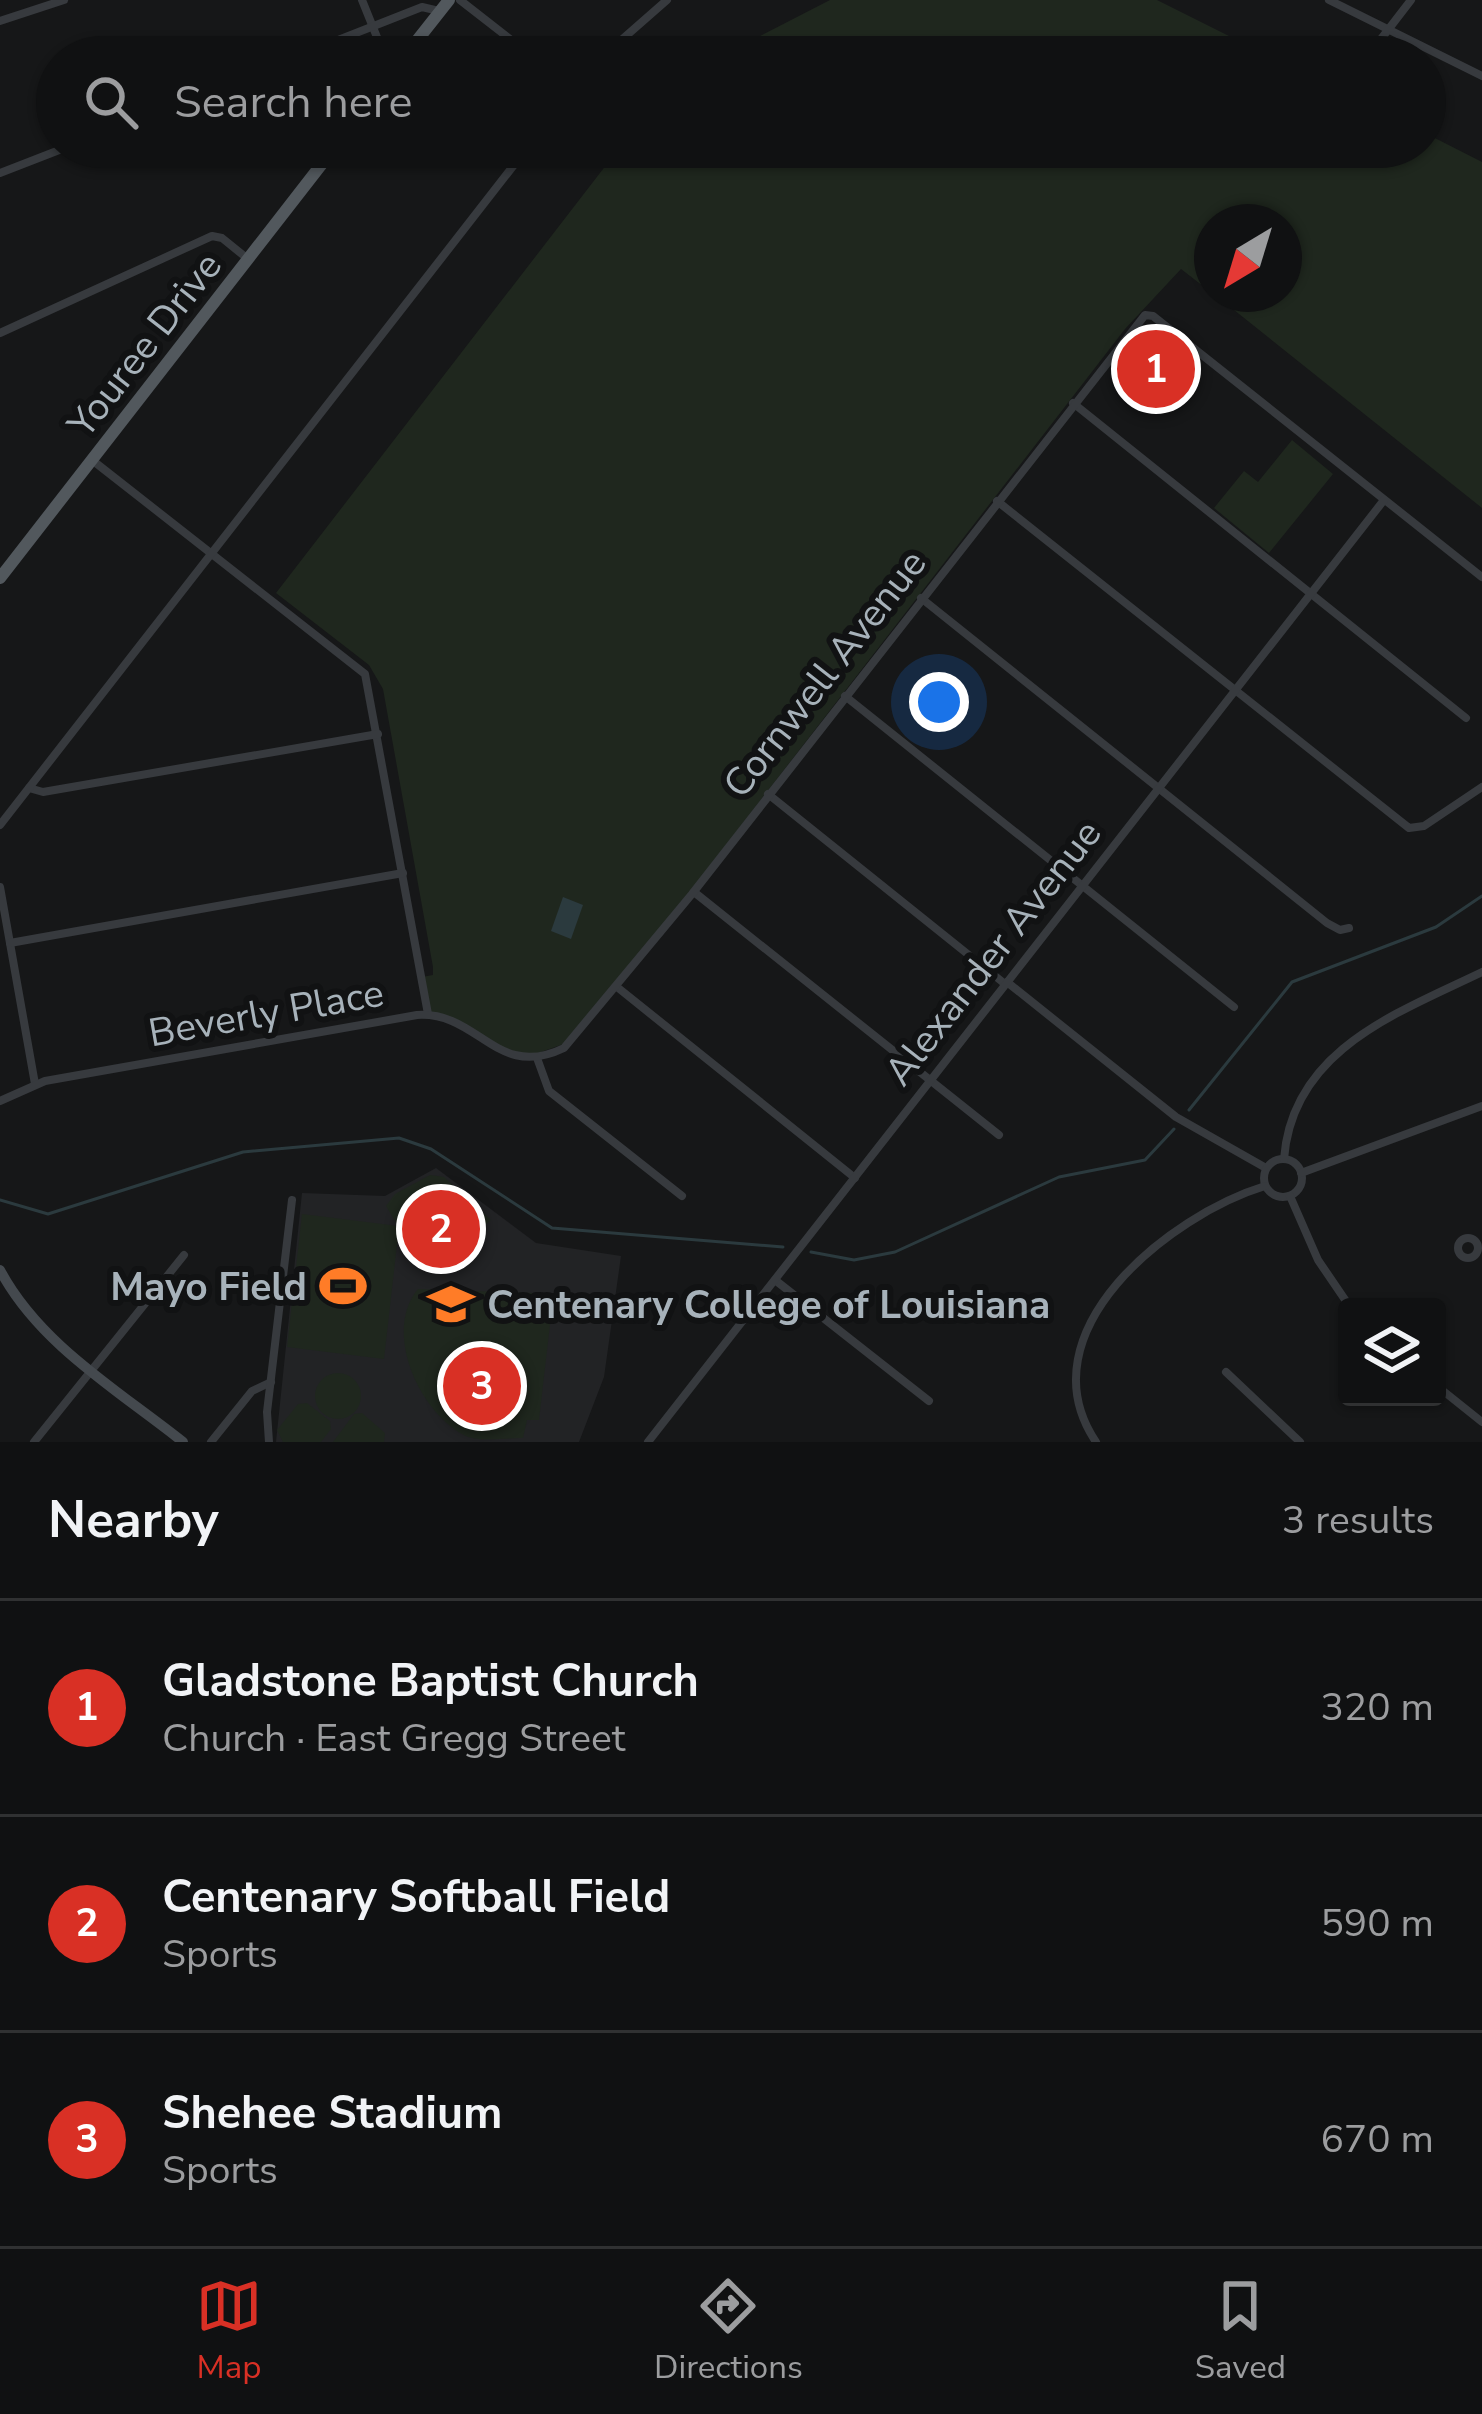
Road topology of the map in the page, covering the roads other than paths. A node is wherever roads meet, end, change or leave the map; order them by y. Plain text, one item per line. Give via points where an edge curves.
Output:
1 (64, 0) edge
2 (362, 0) edge
3 (460, 0) edge
4 (668, 0) edge
5 (1329, 0) edge
6 (1412, 0) edge
7 (445, 6) edge
8 (0, 21) edge
9 (372, 26) junction
10 (1388, 30) junction
11 (347, 36) edge
12 (376, 36) edge
13 (421, 36) edge
14 (506, 36) edge
15 (626, 36) edge
16 (1383, 36) edge
17 (1400, 36) edge
18 (1446, 58) edge
19 (1482, 76) edge
20 (36, 159) edge
21 (318, 168) edge
22 (511, 168) edge
23 (0, 173) edge
24 (248, 259) junction
25 (0, 333) edge
26 (1073, 403) junction
27 (92, 460) junction
28 (1384, 500) junction
29 (997, 501) junction
30 (212, 554) junction
31 (0, 578) edge
32 (1482, 578) edge
33 (1310, 593) junction
34 (921, 598) junction
35 (1234, 690) junction
36 (845, 696) junction
37 (1466, 718) dead end
38 (378, 734) junction
39 (1482, 787) edge
40 (29, 788) junction
41 (1159, 788) junction
42 (768, 794) junction
43 (0, 825) edge
44 (403, 873) junction
45 (1083, 885) junction
46 (0, 887) edge
47 (694, 892) junction
48 (1349, 928) dead end
49 (10, 943) junction
50 (1482, 972) edge
51 (1006, 983) junction
52 (617, 987) junction
53 (1234, 1006) dead end
54 (428, 1014) junction
55 (537, 1058) junction
56 (930, 1080) junction
57 (35, 1084) junction
58 (0, 1101) edge
59 (1482, 1106) edge
60 (999, 1135) dead end
61 (1284, 1159) junction
62 (1266, 1168) junction
63 (1301, 1173) junction
64 (854, 1178) junction
65 (1265, 1186) junction
66 (682, 1196) dead end
67 (1290, 1196) junction
68 (292, 1200) dead end
69 (184, 1256) dead end
70 (1, 1273) edge
71 (775, 1280) junction
72 (1345, 1298) edge
73 (92, 1370) junction
74 (1226, 1372) dead end
75 (271, 1382) junction
76 (1446, 1393) edge
77 (929, 1401) dead end
78 (1482, 1422) edge
79 (34, 1442) edge
80 (183, 1442) edge
81 (212, 1442) edge
82 (269, 1442) edge
83 (648, 1442) edge
84 (1096, 1442) edge
85 (1300, 1442) edge

1 - 8 street
2 - 9 street
3 - 14 street
4 - 15 street
5 - 10 street
6 - 10 street
7 - 9 street
7 - 13 main road
9 - 11 street
9 - 12 street
10 - 16 street
10 - 17 street
18 - 19 street
20 - 23 street
21 - 24 main road, Youree Drive
22 - 30 street
24 - 25 street via 212,236
24 - 27 main road, Youree Drive
26 - 28 street, Cornwell Avenue via 1138,320 1151,316
26 - 29 street, Cornwell Avenue
26 - 33 street
27 - 30 street
27 - 31 main road, Youree Drive
28 - 32 street
28 - 33 street, Alexander Avenue
29 - 34 street, Cornwell Avenue
29 - 35 street
30 - 38 street via 364,674
30 - 40 street
33 - 35 street, Alexander Avenue
33 - 37 street
34 - 36 street, Cornwell Avenue
34 - 41 street
35 - 39 street via 1414,829
35 - 41 street, Alexander Avenue
36 - 42 street, Cornwell Avenue
36 - 45 street
38 - 40 street via 43,792
38 - 44 street
40 - 43 street
41 - 45 street, Alexander Avenue
41 - 48 street via 1327,923
42 - 47 street, Cornwell Avenue
42 - 51 street
44 - 49 street
44 - 54 street
45 - 51 street, Alexander Avenue
45 - 53 street
46 - 49 street
47 - 52 street, Cornwell Avenue
47 - 56 street
49 - 57 street
50 - 61 street via 1376,1024 1334,1055 1298,1102
51 - 56 street, Alexander Avenue
51 - 62 street via 1164,1108
52 - 55 street, Cornwell Avenue via 575,1040
52 - 64 street
54 - 55 street, Beverly Place via 458,1023 498,1051
54 - 57 street, Beverly Place
55 - 66 street via 549,1090
56 - 60 street
56 - 64 street, Alexander Avenue
57 - 58 street, Beverly Place
59 - 63 street
61 - 62 street
61 - 63 street
62 - 65 street
63 - 67 street
64 - 71 street, Alexander Avenue
65 - 67 street
65 - 84 street via 1198,1216 1132,1270 1088,1327 1074,1376
67 - 72 street
68 - 75 street
69 - 73 street
70 - 73 main road via 34,1320
71 - 77 street
71 - 83 street, Alexander Avenue
73 - 79 street
73 - 80 main road
74 - 85 street
75 - 81 street via 252,1391
75 - 82 street
76 - 78 street

